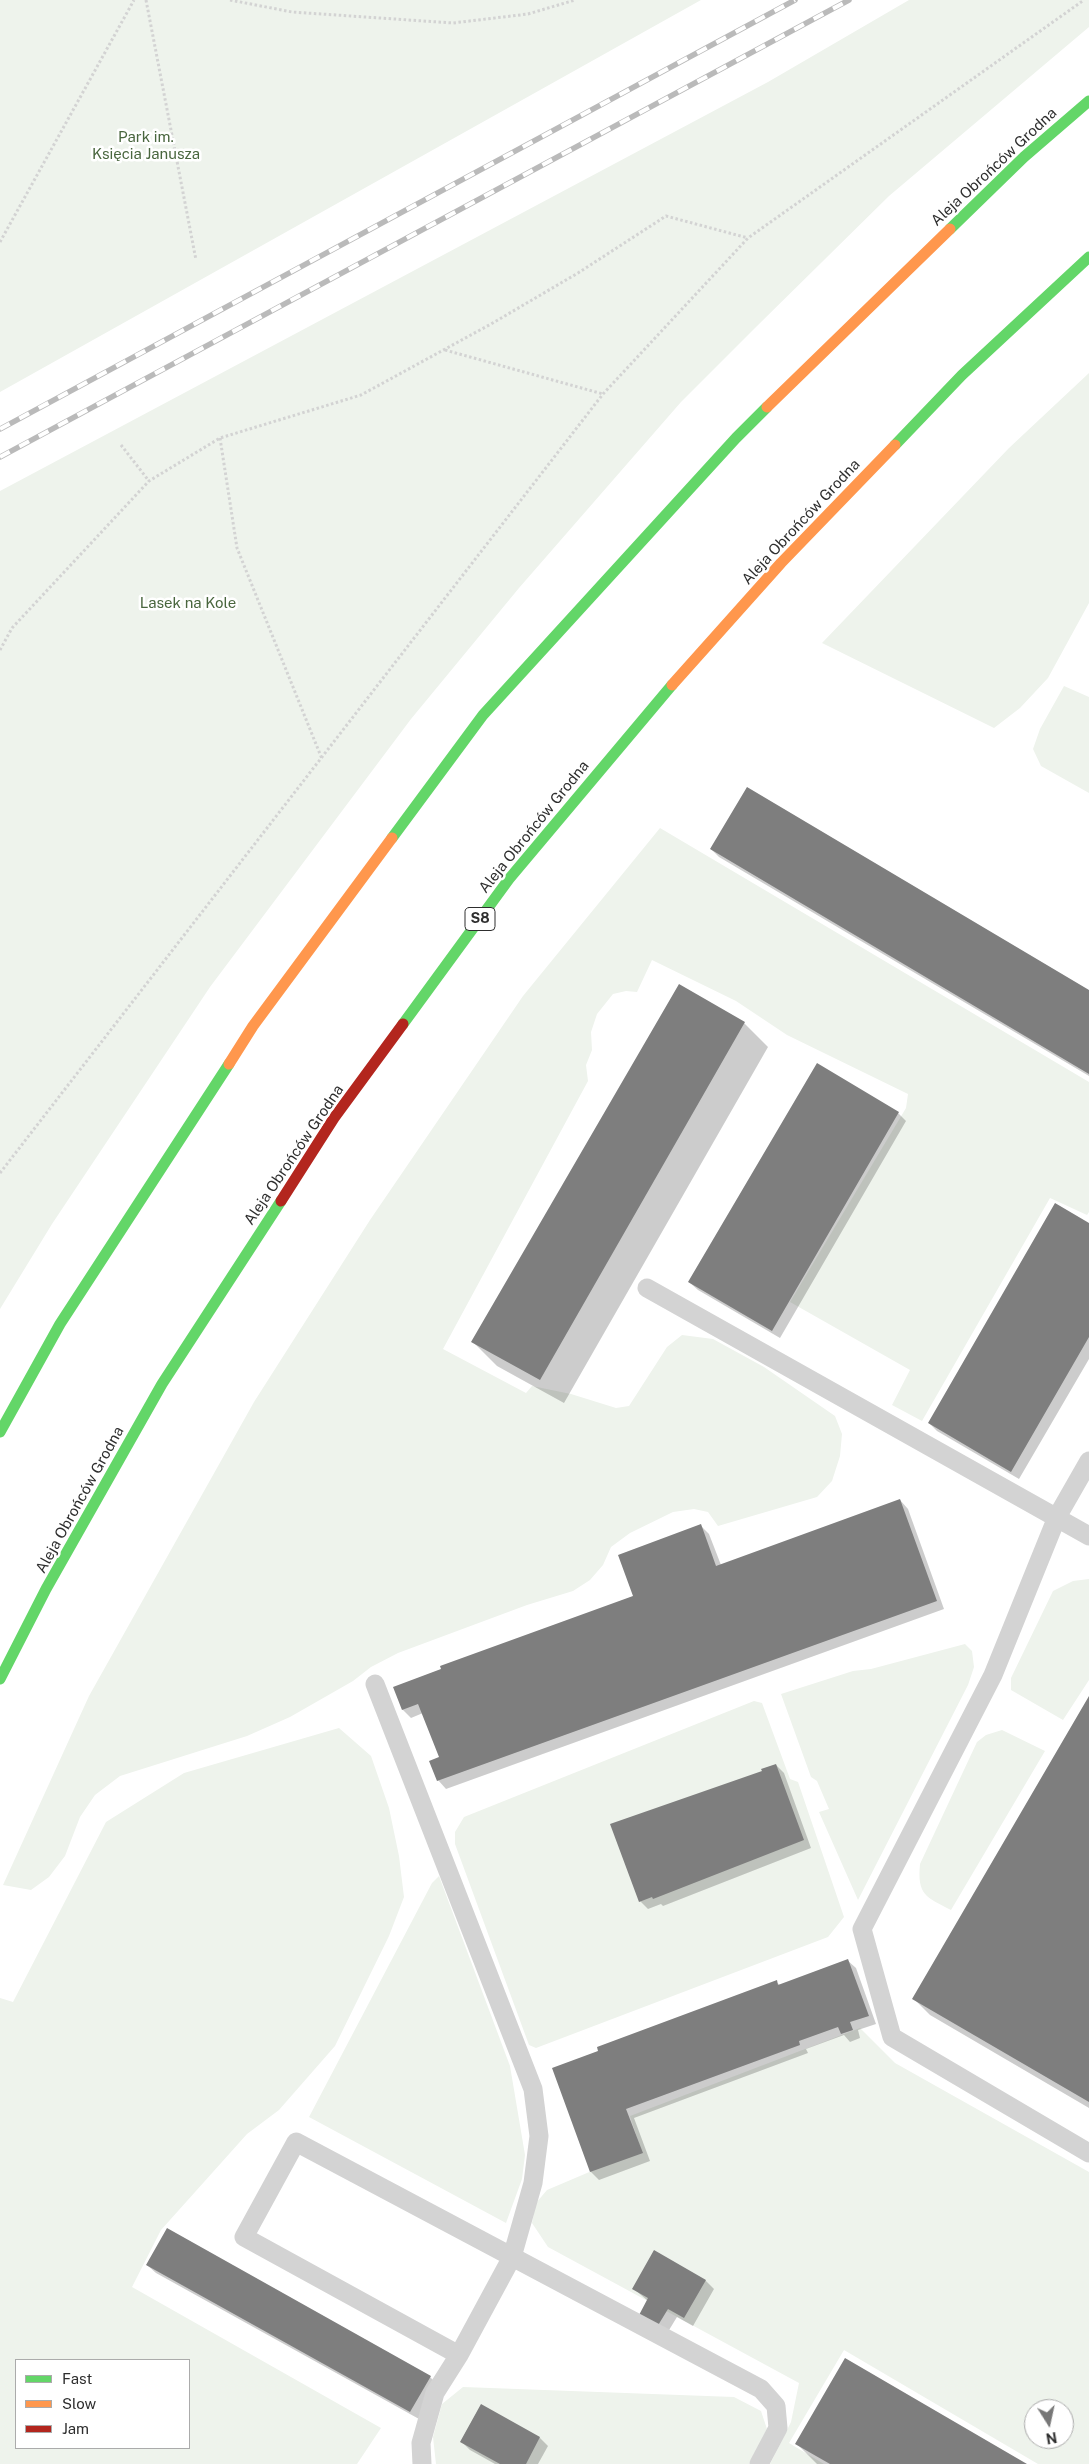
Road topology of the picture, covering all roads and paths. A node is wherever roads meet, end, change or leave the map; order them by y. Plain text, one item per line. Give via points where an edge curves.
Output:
1 (134, 0) edge
2 (146, 0) edge
3 (230, 0) edge
4 (575, 0) edge
5 (1084, 0) edge
6 (1089, 100) edge
7 (748, 238) junction
8 (0, 242) edge
9 (1089, 257) edge
10 (196, 260) dead end
11 (444, 350) junction
12 (604, 394) junction
13 (220, 438) junction
14 (121, 445) dead end
15 (149, 481) junction
16 (0, 650) edge
17 (322, 759) junction
18 (0, 1173) edge
19 (647, 1288) dead end
20 (0, 1432) edge
21 (1089, 1461) edge
22 (1057, 1517) junction
23 (1089, 1536) edge
24 (0, 1679) edge
25 (375, 1684) dead end
26 (1089, 2153) edge
27 (512, 2257) junction
28 (459, 2355) junction
29 (422, 2464) edge
30 (758, 2464) edge

1 - 8 path
2 - 10 path
3 - 4 path via 292,12 453,24 528,14
5 - 7 path
6 - 20 highway, Aleja Obrońców Grodna via 1024,157 736,438 483,715 253,1026 60,1324
7 - 11 path via 666,216 578,273
7 - 12 path
9 - 24 highway, Aleja Obrońców Grodna / S8 via 962,375 781,563 642,718 509,879 334,1118 162,1384 46,1589
11 - 12 path
11 - 13 path via 361,395
12 - 17 path
13 - 15 path
13 - 17 path via 237,548
14 - 15 path
15 - 16 path via 12,628
17 - 18 path
19 - 22 lane
21 - 22 lane
22 - 23 lane
22 - 26 lane via 993,1675 862,1929 892,2037
25 - 27 lane via 533,2089 539,2136 532,2183
27 - 28 lane
27 - 28 lane via 296,2142 244,2237
27 - 30 lane via 761,2389 776,2406 778,2428
28 - 29 lane via 435,2393 422,2443

